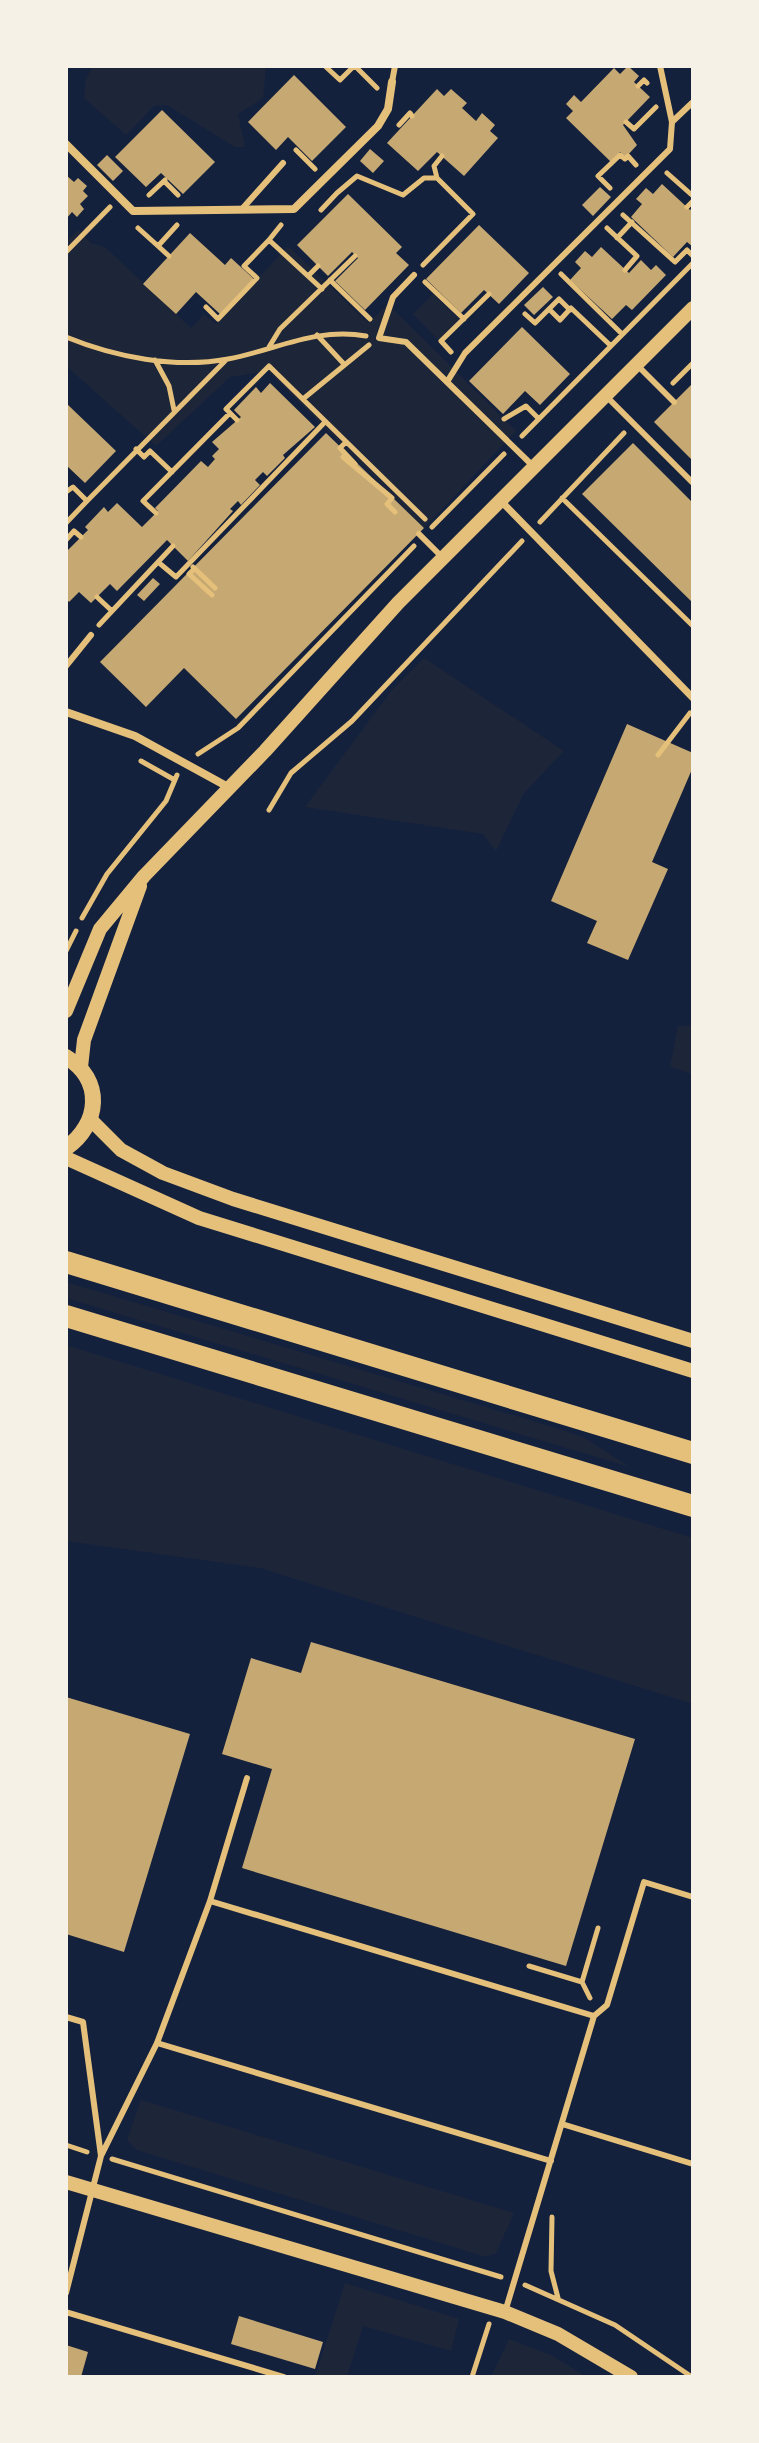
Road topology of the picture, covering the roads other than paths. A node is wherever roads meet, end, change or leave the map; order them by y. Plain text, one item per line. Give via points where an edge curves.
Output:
1 (395, 66) edge
2 (660, 66) edge
3 (392, 82) joint
4 (693, 102) edge
5 (672, 122) junction
6 (66, 144) edge
7 (283, 163) dead end
8 (242, 209) junction
9 (415, 274) road end
10 (693, 308) edge
11 (636, 364) junction
12 (447, 382) junction
13 (606, 396) junction
14 (674, 402) dead end
15 (534, 467) junction
16 (693, 483) edge
17 (500, 500) junction
18 (421, 535) road end
19 (443, 558) junction
20 (91, 635) road end
21 (66, 666) edge
22 (693, 698) edge
23 (66, 712) edge
24 (230, 788) junction
25 (144, 876) junction
26 (66, 1011) edge
27 (66, 1057) edge
28 (81, 1067) junction
29 (91, 1120) junction
30 (66, 1148) edge
31 (66, 1158) edge
32 (66, 1262) edge
33 (66, 1316) edge
34 (693, 1341) edge
35 (693, 1371) edge
36 (693, 1453) edge
37 (693, 1506) edge
38 (247, 1778) dead end
39 (693, 1897) edge
40 (210, 1901) junction
41 (594, 2016) junction
42 (66, 2017) edge
43 (157, 2043) junction
44 (562, 2124) junction
45 (101, 2156) junction
46 (551, 2161) junction
47 (693, 2164) edge
48 (66, 2182) edge
49 (91, 2189) junction
50 (66, 2293) edge
51 (500, 2310) junction
52 (66, 2312) edge
53 (284, 2377) edge
54 (631, 2377) edge

1 - 3 lane
2 - 5 lane
3 - 8 street via 388,109 378,126 294,209
4 - 5 lane
5 - 12 lane via 670,149 465,353
6 - 8 street via 133,211
7 - 8 lane
9 - 12 lane via 393,297 379,338 406,342
10 - 11 street
11 - 13 street
11 - 14 lane
12 - 15 lane
13 - 15 street
13 - 16 lane
15 - 17 street
17 - 19 street
17 - 22 street
18 - 19 lane
19 - 24 street
20 - 21 lane
23 - 24 street via 135,736
24 - 25 street
25 - 26 street via 100,929
25 - 28 street via 84,1040
27 - 28 main road
28 - 29 main road via 95,1101
29 - 30 main road
29 - 34 street via 121,1150 163,1173 233,1199
31 - 35 street via 199,1218
32 - 36 highway
33 - 37 highway
38 - 40 lane
39 - 41 lane via 644,1882 607,2005
40 - 41 lane
40 - 43 lane
41 - 44 lane
42 - 45 lane via 83,2022
43 - 45 lane
43 - 46 lane
44 - 46 lane
44 - 47 lane
45 - 49 lane
46 - 51 lane
48 - 49 street
49 - 50 lane
49 - 51 street
51 - 54 street via 558,2334
52 - 53 lane

